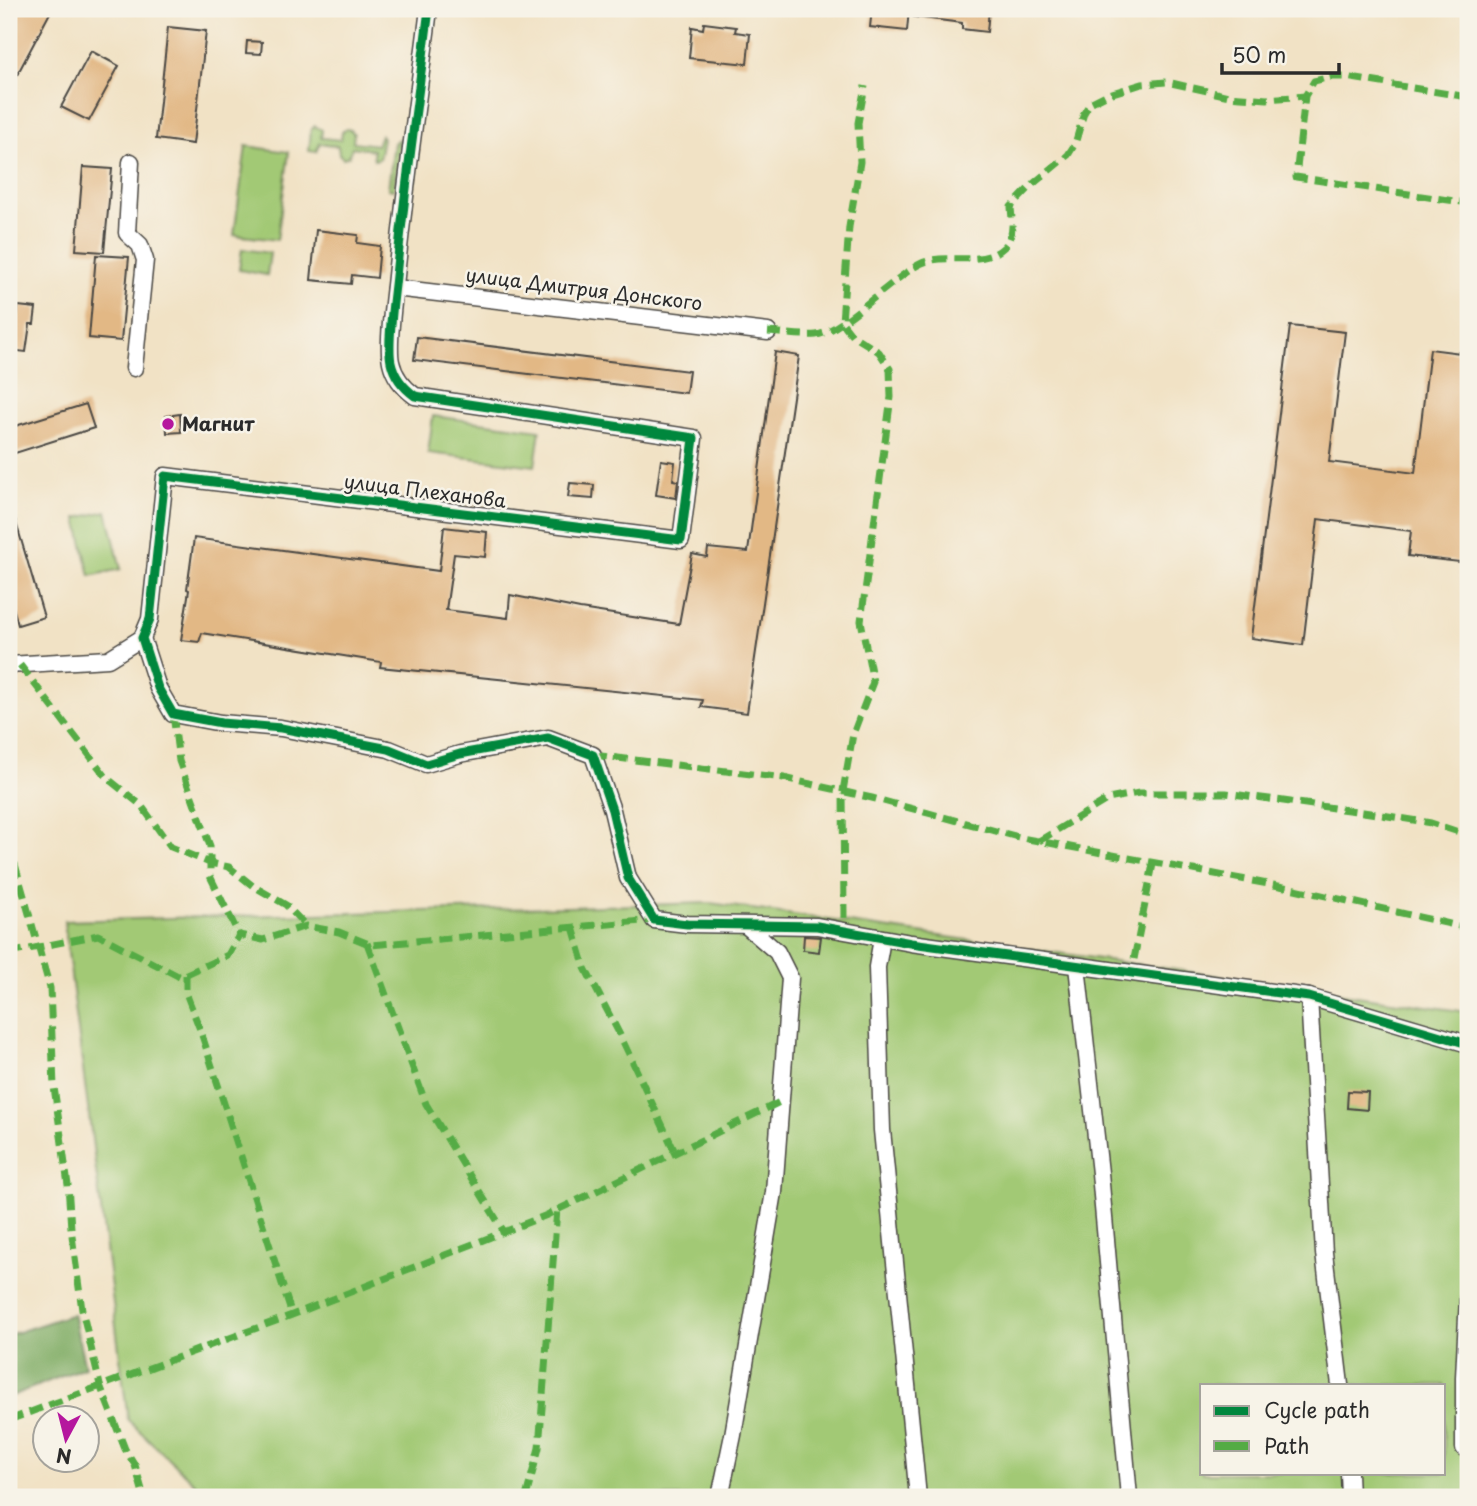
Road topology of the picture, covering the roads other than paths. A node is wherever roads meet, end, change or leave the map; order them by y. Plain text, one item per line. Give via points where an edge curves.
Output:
1 (429, 9) edge
2 (131, 162) dead end
3 (395, 288) junction
4 (768, 332) dead end
5 (134, 368) dead end
6 (142, 638) junction
7 (9, 665) edge
8 (748, 927) junction
9 (882, 939) junction
10 (1077, 966) junction
11 (1308, 997) junction
12 (1468, 1044) edge
13 (1468, 1297) edge
14 (1340, 1384) edge
15 (1464, 1448) dead end
16 (1349, 1474) edge
17 (720, 1497) edge
18 (918, 1497) edge
19 (1129, 1497) edge
20 (1350, 1497) edge

1 - 3 street
2 - 5 street via 127,233 140,245 145,260
3 - 4 street, улица Дмитрия Донского
3 - 6 street, улица Плеханова via 390,361 405,389 415,396 694,438 681,540 165,476 150,619
6 - 7 street via 108,659
6 - 8 street via 158,688 173,714 389,749 426,764 548,738 593,755 628,878 654,920
8 - 9 street via 817,926
8 - 17 street via 777,953 790,978 774,1192
9 - 10 street
9 - 18 street via 877,967 882,1130
10 - 11 street
10 - 19 street
11 - 12 street
11 - 14 street via 1324,1253
13 - 15 street
16 - 20 street

